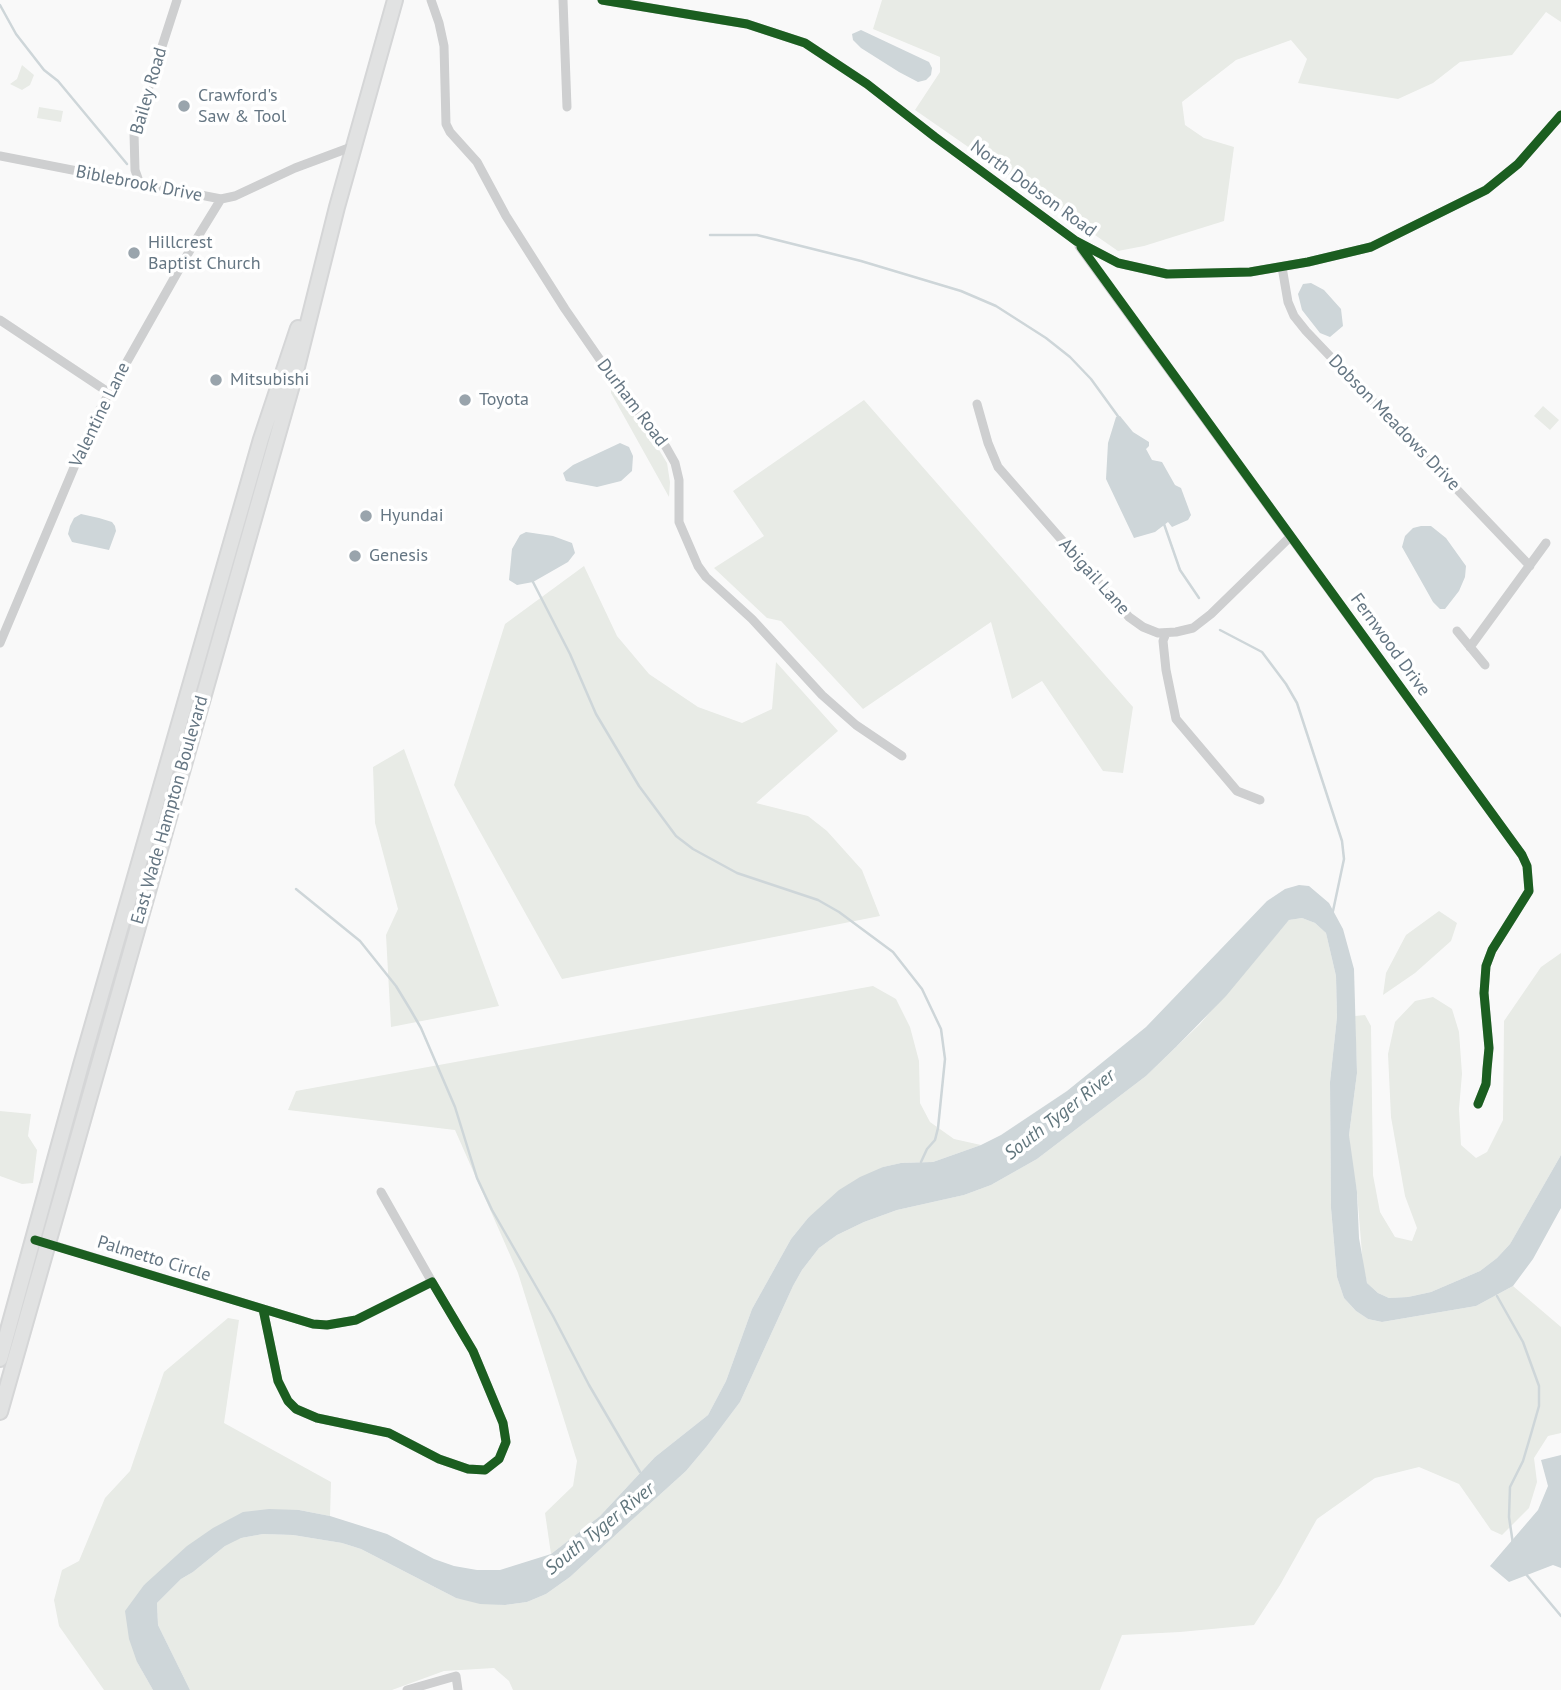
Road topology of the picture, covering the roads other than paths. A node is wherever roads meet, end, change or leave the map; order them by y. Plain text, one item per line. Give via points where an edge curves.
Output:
1 (177, 0) edge
2 (395, 0) edge
3 (431, 0) edge
4 (563, 0) edge
5 (601, 0) edge
6 (567, 107) dead end
7 (1561, 115) edge
8 (354, 146) junction
9 (0, 156) edge
10 (140, 184) junction
11 (221, 199) junction
12 (1076, 242) junction
13 (1282, 267) junction
14 (0, 320) edge
15 (108, 393) junction
16 (977, 404) dead end
17 (1290, 537) junction
18 (1546, 543) dead end
19 (1530, 566) junction
20 (1457, 631) dead end
21 (1166, 633) junction
22 (0, 643) edge
23 (1470, 647) junction
24 (1485, 665) dead end
25 (902, 756) dead end
26 (1260, 800) dead end
27 (1478, 1104) dead end
28 (380, 1192) dead end
29 (41, 1242) junction
30 (432, 1282) junction
31 (263, 1309) junction
32 (7, 1351) edge
33 (0, 1412) edge
34 (407, 1690) edge
35 (458, 1690) edge

1 - 10 street, Bailey Road via 134,133
2 - 8 main road, East Wade Hampton Boulevard
3 - 25 street, Durham Road via 443,46 446,124 477,162 565,309 666,447 679,480 679,522 698,566 822,695
4 - 6 street
5 - 12 street, North Dobson Road via 747,24 805,43 867,84
7 - 13 street, North Dobson Road via 1518,164 1472,198 1371,247
8 - 11 street, Biblebrook Drive
8 - 29 main road, East Wade Hampton Boulevard
9 - 10 street, Biblebrook Drive
10 - 11 street, Biblebrook Drive
11 - 15 street, Valentine Lane
12 - 13 street, North Dobson Road via 1132,268 1167,274
12 - 17 street, Fernwood Drive
13 - 19 street, Dobson Meadows Drive via 1288,302 1306,331
14 - 15 street
15 - 22 street, Valentine Lane
16 - 21 street, Abigail Lane via 995,460 1012,484 1129,617 1143,627
17 - 21 street via 1193,628
17 - 27 street, Fernwood Drive via 1516,844 1527,866 1530,891 1486,966 1488,1069
18 - 19 street
19 - 23 street
20 - 23 street
21 - 26 street via 1166,670 1176,719 1237,791
23 - 24 street
28 - 30 street
29 - 31 street, Palmetto Circle
29 - 32 main road, East Wade Hampton Boulevard
30 - 31 street, Palmetto Circle via 342,1324 313,1324
30 - 31 street via 473,1351 506,1432 504,1451 485,1470 450,1464 389,1433 296,1409 278,1381
32 - 33 main road, East Wade Hampton Boulevard
34 - 35 street via 456,1676

